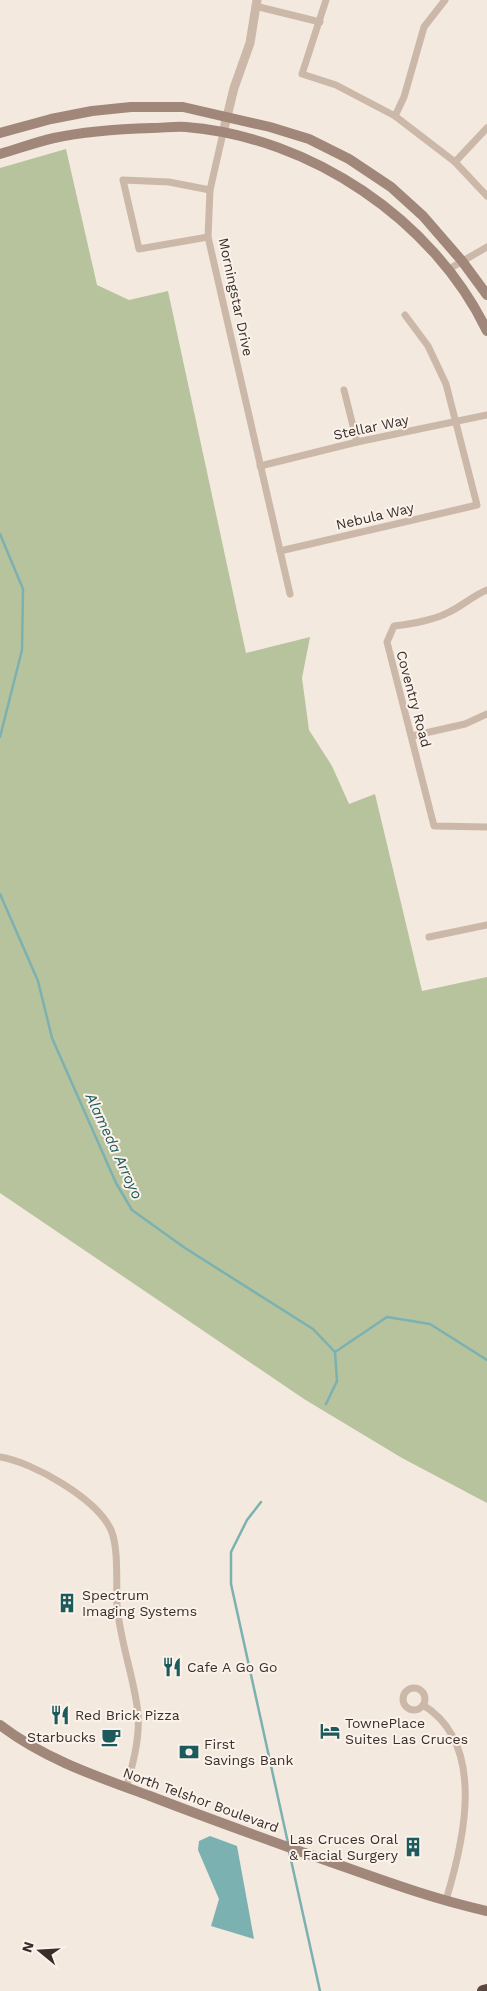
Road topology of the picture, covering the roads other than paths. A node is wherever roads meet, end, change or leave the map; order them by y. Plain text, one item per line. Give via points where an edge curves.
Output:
1 (326, 0) edge
2 (445, 0) edge
3 (255, 2) edge
4 (320, 22) junction
5 (395, 116) junction
6 (227, 117) junction
7 (487, 128) edge
8 (0, 133) edge
9 (223, 133) junction
10 (0, 154) edge
11 (455, 162) junction
12 (210, 190) junction
13 (487, 196) edge
14 (208, 237) junction
15 (487, 247) edge
16 (462, 261) junction
17 (449, 269) junction
18 (487, 295) edge
19 (406, 315) dead end
20 (487, 331) edge
21 (344, 390) dead end
22 (487, 415) edge
23 (456, 421) junction
24 (357, 442) junction
25 (260, 466) junction
26 (280, 550) junction
27 (487, 590) edge
28 (290, 594) dead end
29 (487, 714) edge
30 (412, 736) junction
31 (487, 827) edge
32 (487, 925) edge
33 (429, 938) dead end
34 (0, 1457) edge
35 (423, 1705) dead end
36 (0, 1725) edge
37 (126, 1788) junction
38 (446, 1900) junction
39 (487, 1910) edge
40 (487, 1990) edge
41 (483, 1991) edge

1 - 4 street
2 - 5 street via 424,27 404,97
3 - 4 street
3 - 6 street, Morningstar Drive via 250,43
4 - 5 street via 302,74 336,85
5 - 11 street
6 - 8 main road via 183,107 131,107 92,111
6 - 9 street, Morningstar Drive
6 - 16 main road via 309,139 349,159 391,187 424,216
7 - 11 street
9 - 10 main road via 186,127 123,129 55,137
9 - 12 street, Morningstar Drive
9 - 17 main road via 267,144 319,164 370,194 405,222
11 - 13 street
12 - 14 street, Morningstar Drive
12 - 14 street via 169,182 123,180 139,249
14 - 25 street, Morningstar Drive
15 - 16 street
16 - 17 street
16 - 18 main road
17 - 20 main road
19 - 23 street via 428,346 446,384
21 - 24 street
22 - 23 street, Stellar Way
23 - 24 street, Stellar Way
23 - 26 street, Nebula Way via 477,505
24 - 25 street, Stellar Way
25 - 26 street, Morningstar Drive
26 - 28 street, Morningstar Drive
27 - 30 street, Coventry Road via 445,614 394,626 387,642
29 - 30 street via 465,724
30 - 31 street, Coventry Road via 434,826
32 - 33 street
34 - 37 street via 15,1459 46,1474 97,1509 112,1531 118,1606 138,1715 136,1752
35 - 38 street via 447,1726 463,1770 465,1808 462,1843
36 - 37 main road, North Telshor Boulevard via 46,1755
37 - 38 main road, North Telshor Boulevard
38 - 39 main road, North Telshor Boulevard
40 - 41 highway

